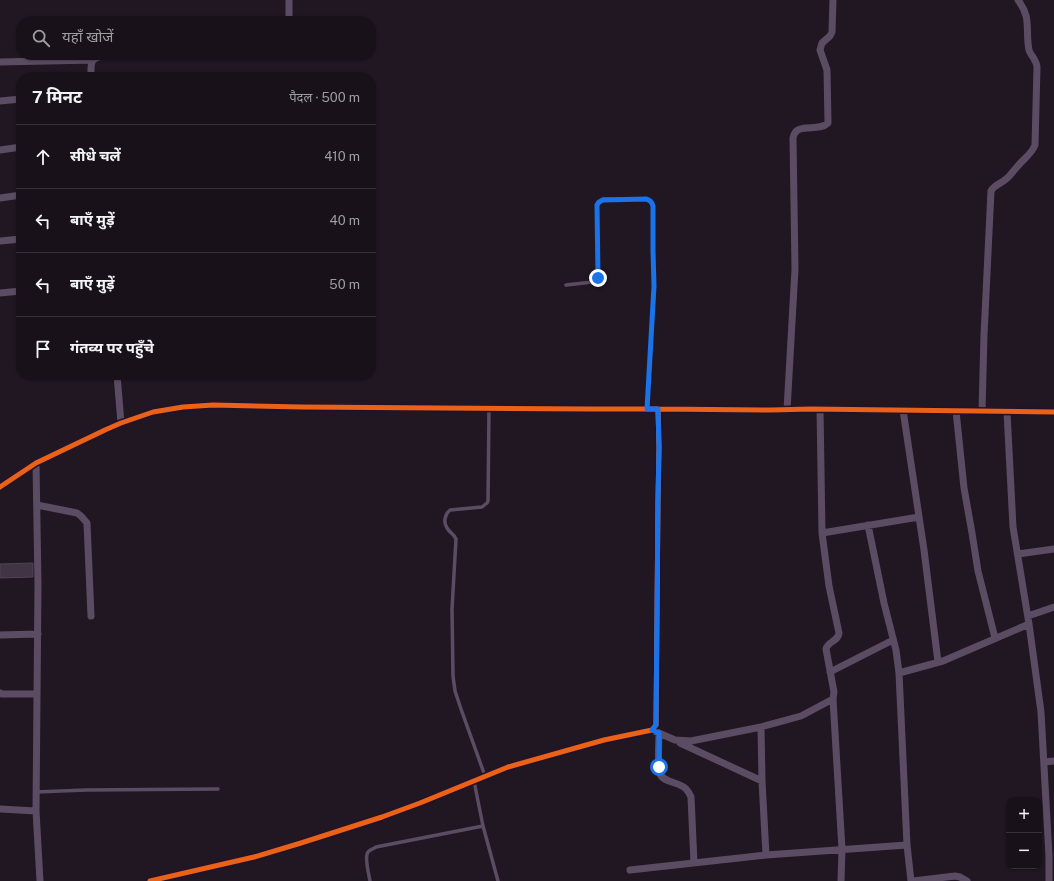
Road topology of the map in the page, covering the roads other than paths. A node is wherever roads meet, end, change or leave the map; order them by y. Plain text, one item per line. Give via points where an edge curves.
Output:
1 (289, 0) edge
2 (833, 0) edge
3 (1018, 0) edge
4 (289, 16) edge
5 (92, 60) joint
6 (0, 62) edge
7 (91, 72) edge
8 (16, 99) edge
9 (0, 101) edge
10 (16, 148) edge
11 (0, 150) edge
12 (16, 196) edge
13 (0, 198) edge
14 (16, 239) edge
15 (0, 241) edge
16 (566, 285) dead end
17 (16, 291) edge
18 (0, 293) edge
19 (117, 380) edge
20 (489, 408) junction
21 (647, 409) junction
22 (658, 409) junction
23 (820, 409) junction
24 (787, 410) junction
25 (903, 410) junction
26 (956, 410) junction
27 (982, 411) junction
28 (1007, 412) junction
29 (1054, 412) edge
30 (121, 423) junction
31 (36, 463) junction
32 (0, 487) edge
33 (37, 505) junction
34 (919, 517) junction
35 (868, 525) junction
36 (822, 533) junction
37 (1054, 549) edge
38 (1018, 554) junction
39 (1054, 607) edge
40 (91, 616) dead end
41 (1028, 620) junction
42 (38, 634) junction
43 (0, 635) edge
44 (995, 638) junction
45 (893, 640) junction
46 (938, 662) junction
47 (830, 672) junction
48 (899, 672) junction
49 (0, 693) edge
50 (37, 694) junction
51 (833, 699) junction
52 (761, 726) junction
53 (656, 732) junction
54 (675, 740) junction
55 (1054, 761) edge
56 (1044, 762) junction
57 (485, 776) junction
58 (474, 781) junction
59 (762, 781) junction
60 (218, 789) dead end
61 (36, 792) junction
62 (0, 809) edge
63 (36, 811) junction
64 (483, 826) junction
65 (907, 845) junction
66 (842, 850) junction
67 (766, 855) junction
68 (1051, 856) edge
69 (694, 863) junction
70 (630, 870) dead end
71 (40, 881) edge
72 (150, 881) edge
73 (370, 881) edge
74 (498, 881) edge
75 (841, 881) edge
76 (912, 881) edge
77 (967, 881) edge
78 (1049, 881) edge

1 - 4 street
2 - 24 street via 832,32 822,43 820,50 827,70 828,123 822,127 801,128 795,132 793,138 795,269
3 - 27 street via 1026,14 1028,48 1037,67 1035,144 1031,153 1007,179 995,185 991,191
5 - 6 street
5 - 7 street
8 - 9 street
10 - 11 street
12 - 13 street
14 - 15 street
16 - 21 lane via 597,280 599,202 646,199 652,202 654,286
17 - 18 street
19 - 30 street
20 - 21 street
20 - 30 street via 183,407 153,412
20 - 57 lane via 488,501 482,507 450,510 445,516 446,528 456,539 452,609 453,676 461,709
21 - 22 street
22 - 24 street
22 - 53 street
23 - 24 street
23 - 25 street
23 - 36 street
25 - 26 street
25 - 34 street
26 - 27 street
26 - 44 street via 964,488 978,571
27 - 28 street
28 - 29 street
28 - 38 street via 1013,527
30 - 31 street
31 - 32 street
31 - 33 street
33 - 40 street via 77,513 86,523
33 - 42 street
34 - 35 street
34 - 46 street
35 - 36 street
35 - 45 street
36 - 47 street via 839,633 837,639 829,643 826,649
37 - 38 street
38 - 41 street
39 - 41 street
41 - 44 street
41 - 56 street via 1041,712
42 - 43 street
42 - 50 street
44 - 46 street
45 - 47 street
45 - 48 street
46 - 48 street
47 - 51 street
48 - 65 street
49 - 50 street
50 - 61 street
51 - 52 street via 802,716
51 - 66 street
52 - 54 street via 691,741
52 - 59 street
53 - 54 street
53 - 57 street via 604,740
53 - 69 street via 660,775 683,787 691,798
54 - 59 street
55 - 56 street
56 - 68 street
57 - 58 street
58 - 64 lane
58 - 72 street via 390,814 301,843 246,859
59 - 67 street
60 - 61 lane
61 - 63 street
62 - 63 street
63 - 71 street
64 - 73 lane via 370,850 366,858
64 - 74 lane
65 - 66 street
65 - 76 street
66 - 67 street
66 - 75 street
67 - 69 street
68 - 78 street
69 - 70 street
76 - 77 street via 955,876

